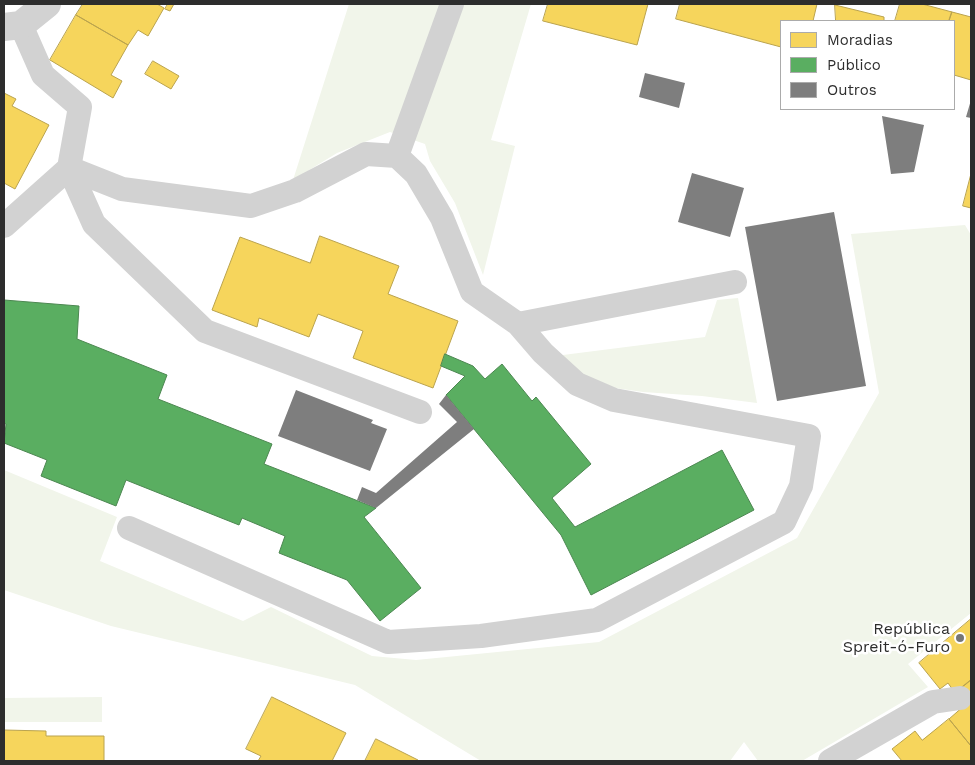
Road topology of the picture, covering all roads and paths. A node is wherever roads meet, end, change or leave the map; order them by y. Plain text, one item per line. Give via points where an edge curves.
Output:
1 (47, 4) edge
2 (452, 4) edge
3 (13, 26) edge
4 (396, 156) junction
5 (69, 168) junction
6 (4, 226) edge
7 (735, 282) dead end
8 (518, 324) junction
9 (420, 412) dead end
10 (129, 528) dead end
11 (960, 698) dead end
12 (830, 761) edge

1 - 3 street
2 - 4 lane
3 - 5 lane via 43,75 80,107
4 - 5 lane via 366,154 295,191 251,206 122,189
4 - 8 lane via 416,174 442,218 472,292
5 - 6 lane
5 - 9 lane via 94,224 205,331
7 - 8 lane
8 - 10 lane via 543,353 577,384 614,400 809,436 801,486 784,522 596,620 481,636 388,642
11 - 12 lane via 933,702

